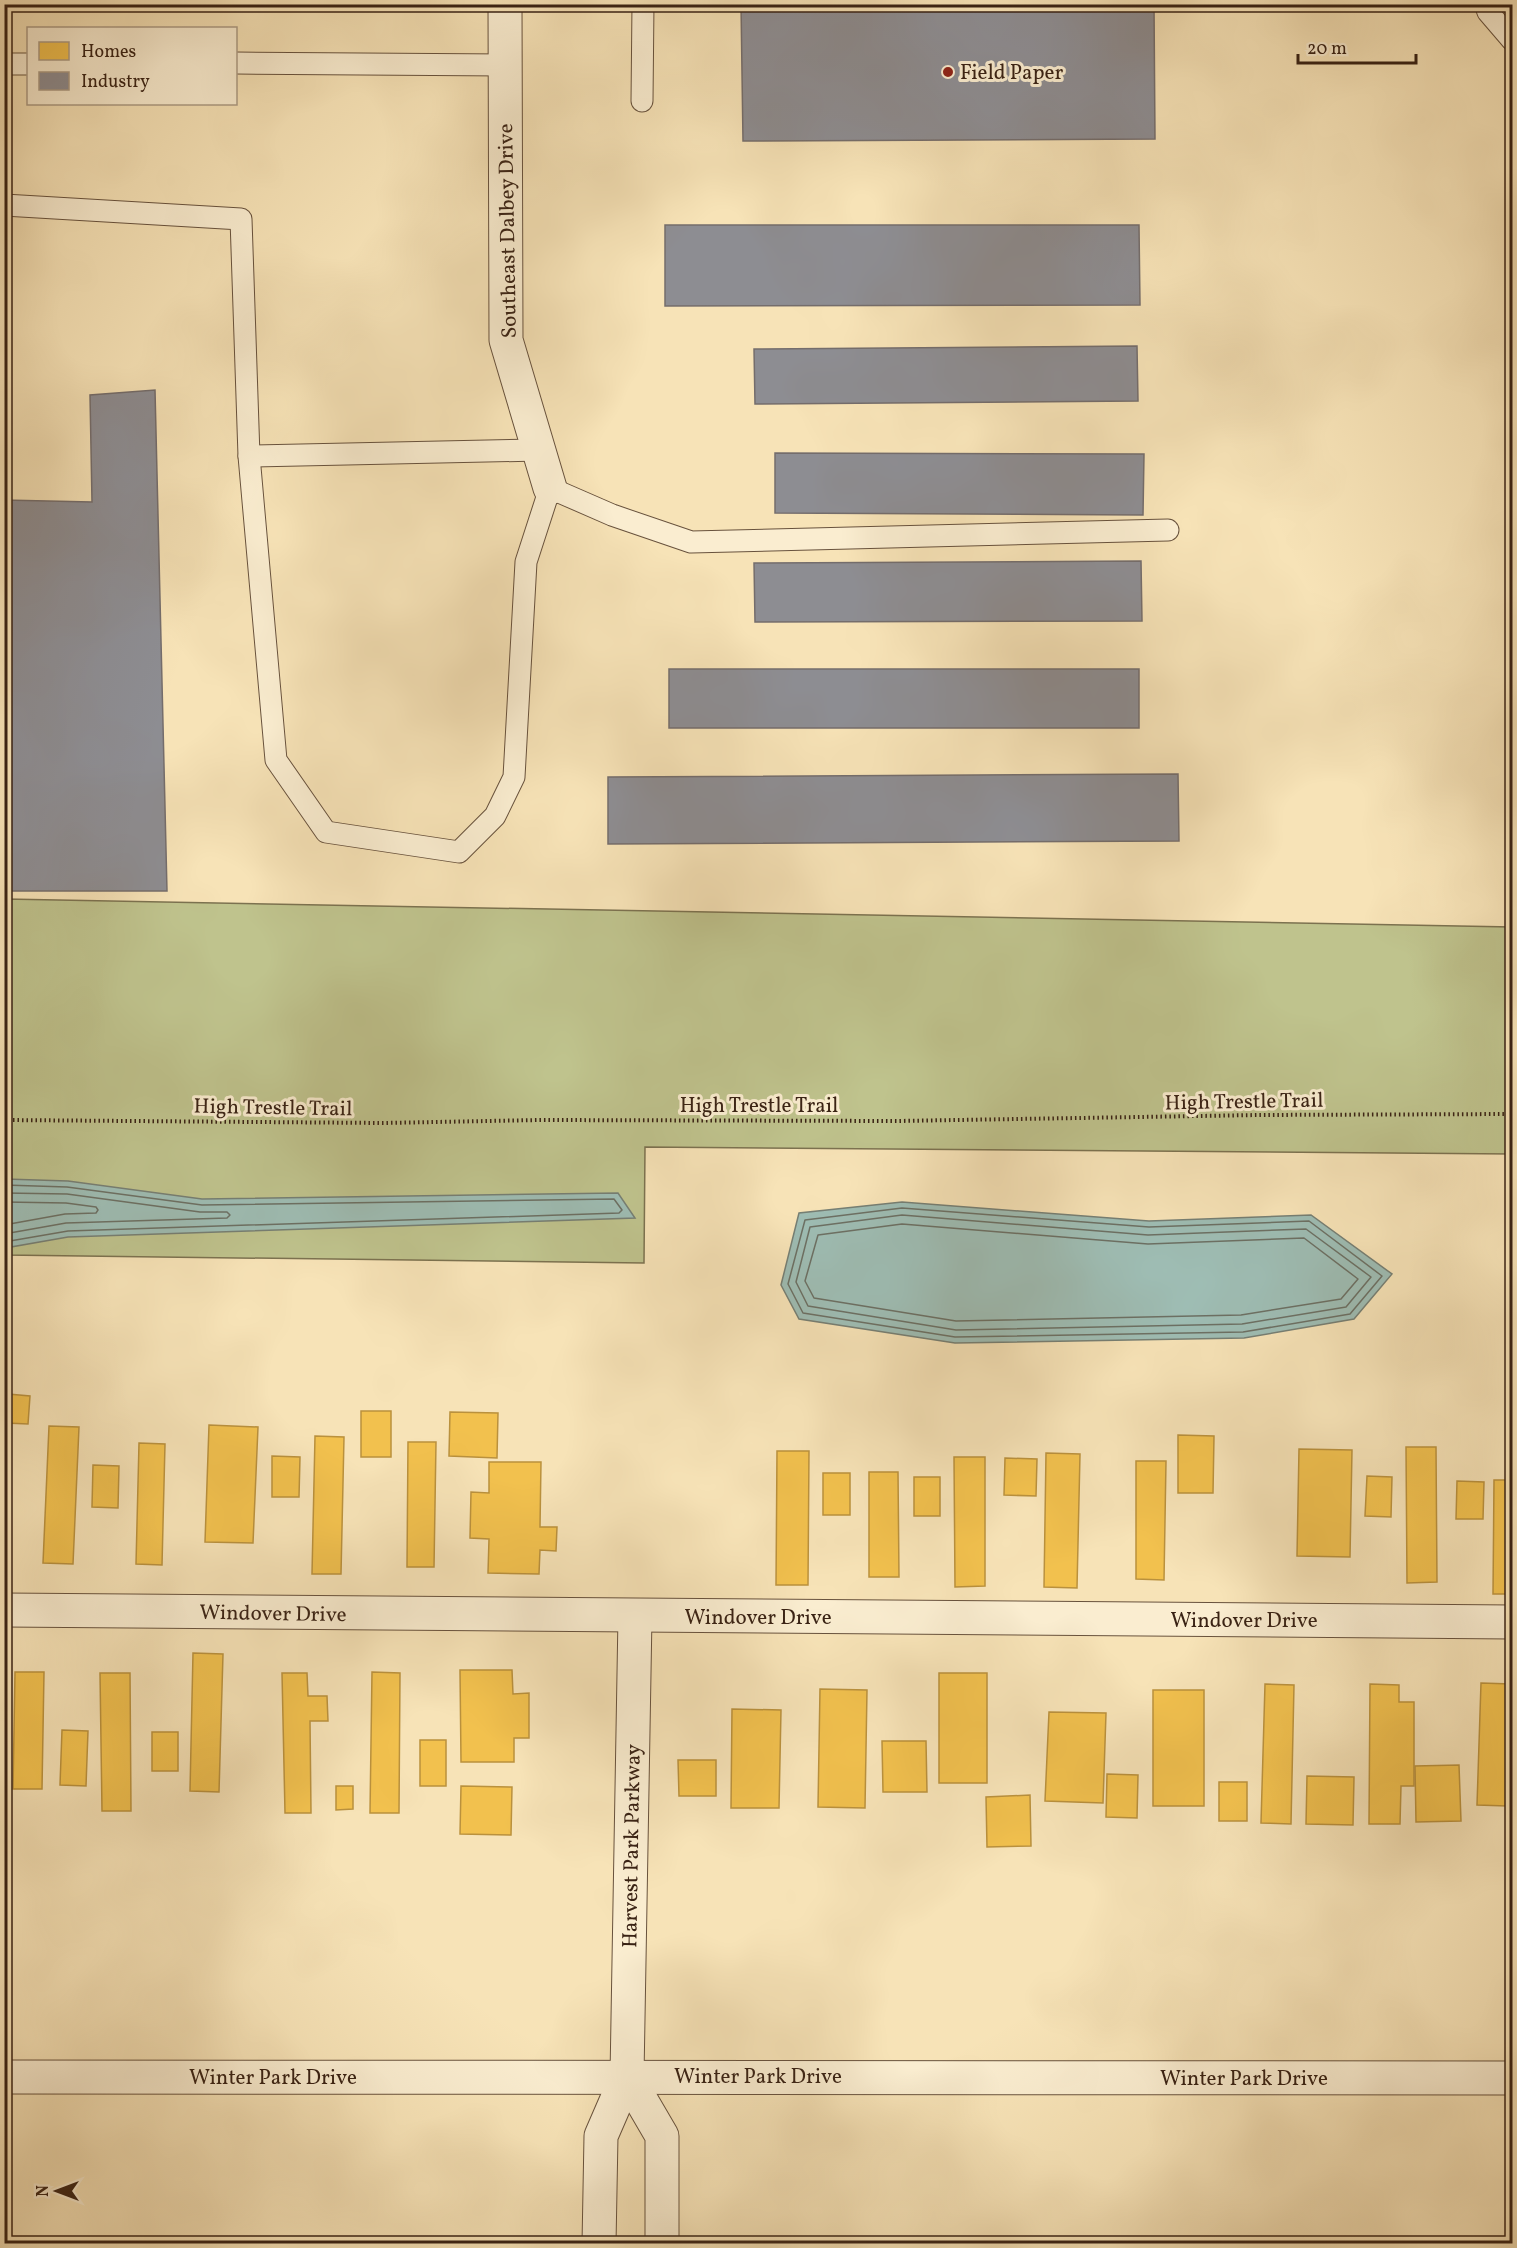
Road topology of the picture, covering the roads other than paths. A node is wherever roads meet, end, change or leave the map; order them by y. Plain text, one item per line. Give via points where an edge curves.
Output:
1 (505, 4) edge
2 (643, 4) edge
3 (1485, 4) edge
4 (1512, 40) edge
5 (237, 63) edge
6 (4, 64) edge
7 (27, 64) edge
8 (505, 65) junction
9 (642, 101) dead end
10 (4, 205) edge
11 (538, 450) junction
12 (249, 456) junction
13 (550, 488) junction
14 (1168, 530) dead end
15 (4, 1610) edge
16 (635, 1616) junction
17 (1512, 1622) edge
18 (627, 2076) junction
19 (4, 2077) edge
20 (1512, 2078) edge
21 (598, 2244) edge
22 (662, 2244) edge

1 - 8 street, Southeast Dalbey Drive
2 - 9 lane
3 - 4 lane
5 - 8 lane
6 - 7 lane
8 - 11 street, Southeast Dalbey Drive via 506,340
10 - 12 lane via 241,219
11 - 12 lane
11 - 13 street, Southeast Dalbey Drive
12 - 13 lane via 276,760 326,832 459,852 495,816 514,777 526,562
13 - 14 lane via 612,515 691,542
15 - 16 street, Windover Drive
16 - 17 street, Windover Drive
16 - 18 street, Harvest Park Parkway
18 - 19 street, Winter Park Drive
18 - 20 street, Winter Park Drive
18 - 21 street, Harvest Park Parkway via 601,2136
18 - 22 street via 662,2136

